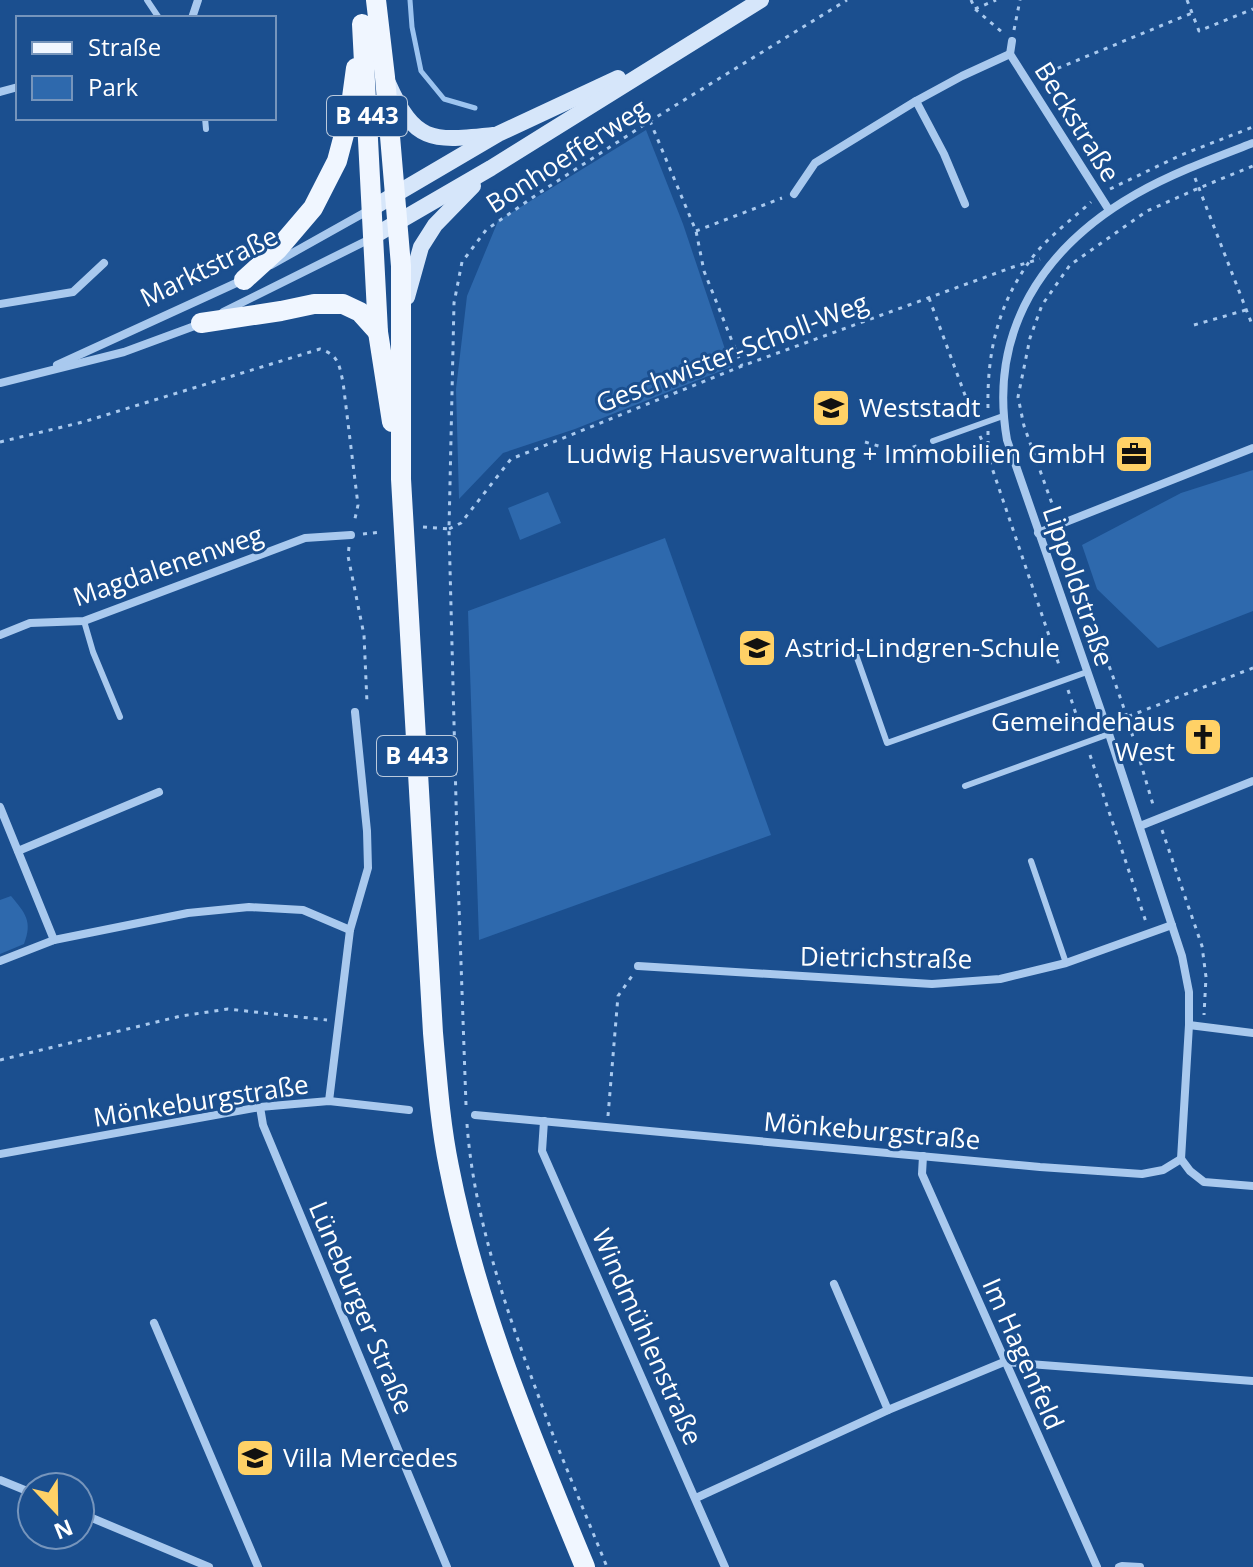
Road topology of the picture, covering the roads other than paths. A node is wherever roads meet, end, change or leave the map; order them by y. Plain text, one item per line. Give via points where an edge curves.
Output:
1 (363, 0) edge
2 (376, 0) edge
3 (761, 0) edge
4 (362, 24) junction
5 (1012, 41) road end
6 (684, 46) junction
7 (1010, 54) junction
8 (385, 77) junction
9 (916, 101) junction
10 (205, 120) edge
11 (206, 129) dead end
12 (498, 134) junction
13 (1253, 143) edge
14 (491, 168) junction
15 (396, 194) junction
16 (794, 194) road end
17 (965, 204) dead end
18 (372, 208) junction
19 (1109, 210) junction
20 (398, 224) junction
21 (372, 237) junction
22 (104, 263) dead end
23 (244, 280) junction
24 (0, 304) edge
25 (402, 318) junction
26 (201, 323) junction
27 (378, 332) junction
28 (38, 374) junction
29 (0, 383) edge
30 (1003, 416) junction
31 (933, 441) road end
32 (1253, 448) edge
33 (401, 479) junction
34 (1038, 533) junction
35 (351, 535) road end
36 (84, 621) junction
37 (0, 635) edge
38 (855, 652) dead end
39 (1087, 672) junction
40 (355, 712) road end
41 (120, 717) dead end
42 (1107, 730) junction
43 (1253, 781) edge
44 (965, 786) dead end
45 (159, 792) dead end
46 (0, 807) edge
47 (1140, 826) junction
48 (18, 851) junction
49 (1031, 861) dead end
50 (1172, 925) junction
51 (350, 930) junction
52 (54, 940) junction
53 (0, 961) edge
54 (1066, 963) junction
55 (638, 966) road end
56 (1189, 1025) junction
57 (1253, 1033) edge
58 (329, 1101) junction
59 (260, 1107) junction
60 (409, 1110) dead end
61 (475, 1115) dead end
62 (544, 1121) junction
63 (0, 1154) edge
64 (923, 1156) junction
65 (1181, 1159) junction
66 (1253, 1186) edge
67 (834, 1284) dead end
68 (154, 1323) dead end
69 (1004, 1362) junction
70 (1253, 1381) edge
71 (888, 1410) junction
72 (696, 1498) junction
73 (96, 1520) edge
74 (209, 1567) edge
75 (258, 1567) edge
76 (447, 1567) edge
77 (585, 1567) edge
78 (725, 1567) edge
79 (1097, 1567) edge
80 (1119, 1567) edge
81 (1140, 1567) edge

1 - 4 main road, B 443
2 - 8 main road, B 443
3 - 6 street
4 - 18 main road, B 443
4 - 23 main road via 337,161 313,208
5 - 7 street, Beckstraße
6 - 12 street
6 - 14 street
7 - 9 street, Beckstraße
7 - 19 street, Beckstraße
8 - 12 street via 401,111 424,133 445,139
8 - 15 main road, B 443
9 - 16 street, Beckstraße via 815,163
9 - 17 street
10 - 11 lane
12 - 15 street, Marktstraße
13 - 19 street, Lippoldstraße
14 - 20 street
14 - 25 street via 435,225 421,247
15 - 18 street, Marktstraße
15 - 20 main road, B 443
18 - 21 main road, B 443
18 - 23 street, Marktstraße
19 - 30 street, Lippoldstraße via 1057,254 1028,297 1006,361
20 - 21 street
20 - 25 main road, B 443
21 - 26 street, Marktstraße
21 - 27 main road, B 443
22 - 24 street via 73,292
23 - 28 street, Marktstraße
25 - 33 main road, B 443
26 - 27 main road via 343,304 360,312
26 - 28 street, Marktstraße via 124,352
27 - 33 main road, B 443
28 - 29 street, Marktstraße
30 - 31 lane
30 - 34 street, Lippoldstraße
32 - 34 street
33 - 77 main road, B 443 via 440,1114 482,1297 533,1444
34 - 39 street, Lippoldstraße
35 - 36 street, Magdalenenweg via 305,538
36 - 37 street, Magdalenenweg via 30,623
36 - 41 lane
38 - 39 lane via 887,743
39 - 42 street, Lippoldstraße
40 - 51 street via 368,868
42 - 44 lane
42 - 47 street, Lippoldstraße
43 - 47 street
45 - 48 street
46 - 48 street
47 - 50 street, Lippoldstraße
48 - 52 street
49 - 54 lane
50 - 54 street, Dietrichstraße
50 - 56 street, Lippoldstraße via 1189,992
51 - 52 street via 303,910 249,907 188,913
51 - 58 street
52 - 53 street
54 - 55 street, Dietrichstraße via 1000,979 932,984
56 - 57 street
56 - 65 street, Lippoldstraße
58 - 59 street, Mönkeburgstraße
58 - 60 street, Mönkeburgstraße
59 - 63 street, Mönkeburgstraße
59 - 76 street, Lüneburger Straße via 269,1140
61 - 62 street, Mönkeburgstraße
62 - 64 street, Mönkeburgstraße
62 - 72 street, Windmühlenstraße via 542,1151
64 - 65 street, Mönkeburgstraße via 1142,1174
64 - 69 street, Im Hagenfeld via 922,1174
65 - 66 street via 1204,1182
67 - 71 street
68 - 75 street
69 - 70 street
69 - 71 street
69 - 79 street, Im Hagenfeld
71 - 72 street
72 - 78 street, Windmühlenstraße
73 - 74 street
80 - 81 street

